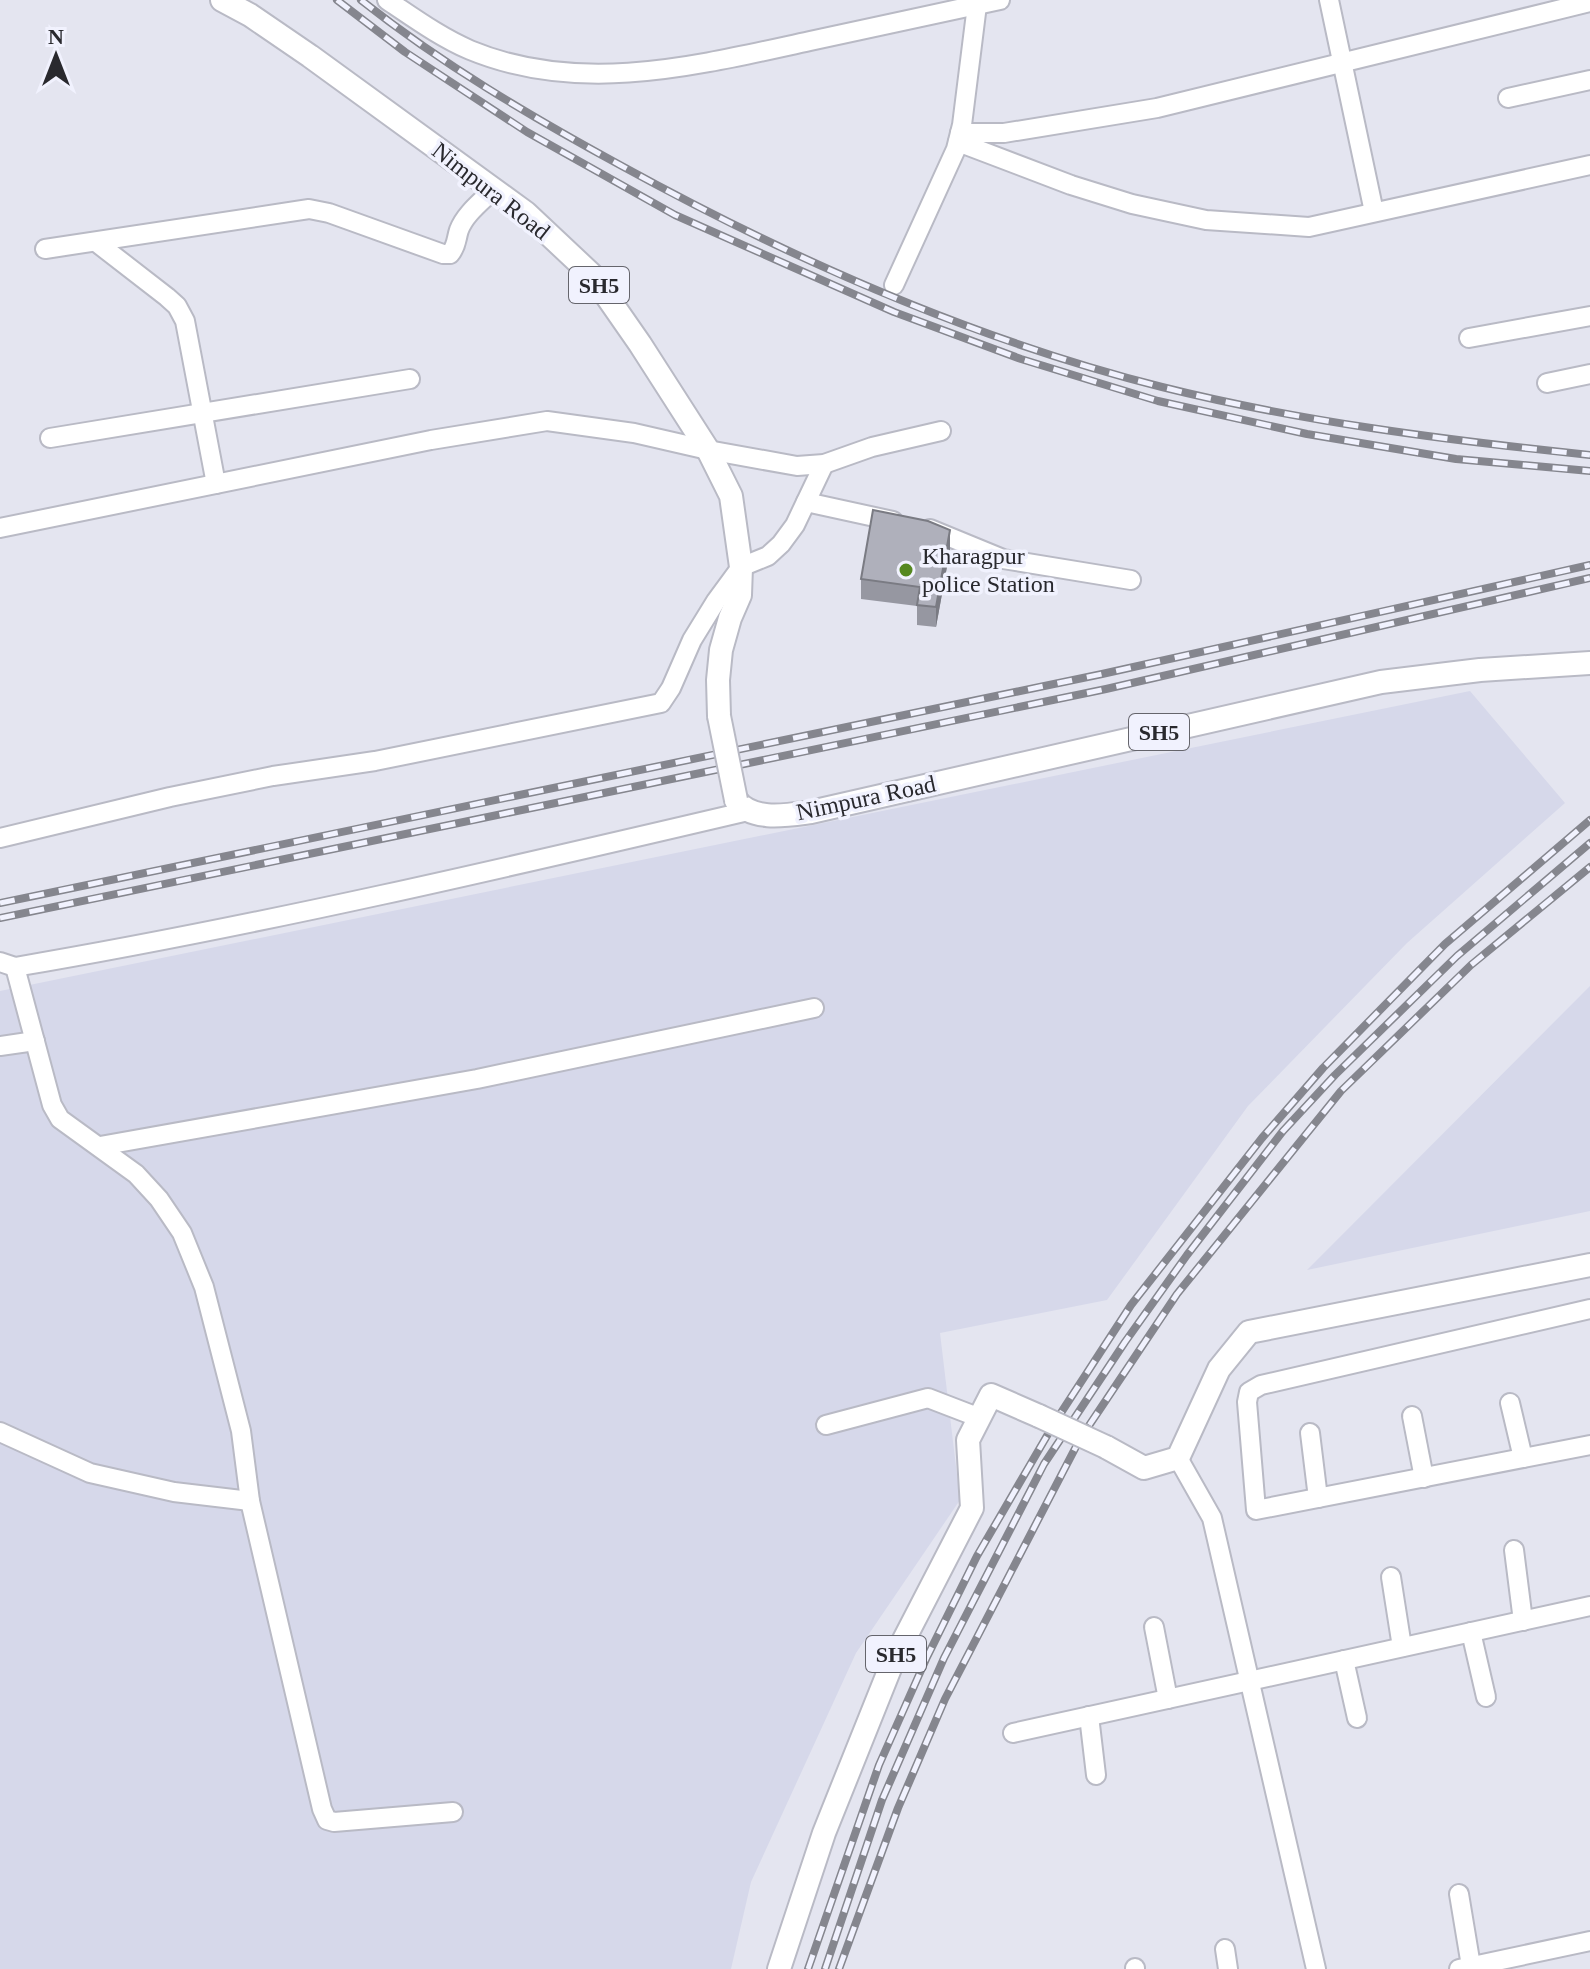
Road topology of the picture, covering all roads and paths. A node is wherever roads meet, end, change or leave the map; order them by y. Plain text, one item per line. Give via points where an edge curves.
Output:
1 (222, 0) edge
2 (387, 0) edge
3 (997, 0) edge
4 (1329, 0) edge
5 (1590, 2) edge
6 (977, 5) junction
7 (1342, 62) junction
8 (1590, 80) edge
9 (1508, 98) dead end
10 (959, 138) junction
11 (1590, 165) edge
12 (493, 190) junction
13 (1374, 212) junction
14 (96, 242) junction
15 (45, 249) dead end
16 (894, 285) dead end
17 (1590, 316) edge
18 (1469, 338) dead end
19 (1590, 374) edge
20 (410, 379) dead end
21 (1547, 383) dead end
22 (203, 414) junction
23 (941, 431) dead end
24 (50, 438) dead end
25 (708, 450) junction
26 (824, 464) junction
27 (216, 484) junction
28 (806, 502) junction
29 (0, 528) edge
30 (741, 567) junction
31 (1131, 580) dead end
32 (1590, 663) edge
33 (742, 806) junction
34 (0, 838) edge
35 (8, 965) edge
36 (814, 1008) dead end
37 (35, 1041) junction
38 (0, 1046) edge
39 (100, 1146) junction
40 (1590, 1265) edge
41 (1590, 1309) edge
42 (1510, 1403) dead end
43 (1412, 1416) dead end
44 (980, 1418) junction
45 (826, 1425) dead end
46 (0, 1432) edge
47 (1310, 1433) dead end
48 (1590, 1445) edge
49 (1178, 1458) junction
50 (1523, 1458) junction
51 (1424, 1478) junction
52 (1318, 1498) junction
53 (250, 1501) junction
54 (1514, 1550) dead end
55 (1391, 1577) dead end
56 (1590, 1606) edge
57 (1523, 1621) junction
58 (1154, 1627) dead end
59 (1471, 1632) junction
60 (1402, 1647) junction
61 (1344, 1660) junction
62 (1251, 1680) junction
63 (1486, 1697) dead end
64 (1168, 1699) junction
65 (1089, 1716) junction
66 (1357, 1718) dead end
67 (1013, 1733) dead end
68 (1096, 1775) dead end
69 (453, 1812) dead end
70 (1459, 1894) dead end
71 (1590, 1941) edge
72 (1225, 1949) dead end
73 (1465, 1968) edge
74 (779, 1969) edge
75 (1228, 1969) edge
76 (1316, 1969) edge

1 - 12 main road, Nimpura Road / SH5 via 310,56
2 - 6 street via 471,50 581,75 719,61
3 - 6 street
4 - 7 street
5 - 7 street
6 - 10 street
7 - 10 street via 1157,108
7 - 13 street
8 - 9 street
10 - 13 street via 1117,200 1206,220 1309,227
10 - 16 street
11 - 13 street
12 - 14 street via 469,214 450,254 309,209
12 - 25 main road, Nimpura Road / SH5 via 526,213 592,275
14 - 15 street
14 - 22 street via 177,306 185,321
17 - 18 street
19 - 21 street
20 - 22 street
22 - 24 street
22 - 27 street
23 - 26 street
25 - 26 street via 784,466
25 - 27 street via 547,421
25 - 30 main road, Nimpura Road / SH5 via 731,496
26 - 28 street
27 - 29 street
28 - 30 street via 781,544
28 - 31 street via 911,525 1003,559
30 - 33 main road, Nimpura Road / SH5, bridge via 740,595 721,650 718,680 719,716
30 - 34 street via 692,640 661,703 214,788
32 - 33 main road, Nimpura Road / SH5 via 1381,682 811,812 759,814
33 - 35 street via 380,898 123,949
35 - 37 street
36 - 39 street via 477,1079
37 - 38 street
37 - 39 street via 60,1119
39 - 53 street via 152,1190 182,1233 204,1287 241,1431
40 - 49 main road via 1249,1332 1219,1369
41 - 52 street via 1249,1392 1256,1510
42 - 50 street
43 - 51 street
44 - 45 street via 928,1398
44 - 49 main road, bridge via 991,1395 1144,1468
44 - 74 main road, SH5 via 968,1440 972,1508 893,1661 824,1833
46 - 53 street via 90,1473 174,1492
47 - 52 street
48 - 50 street
49 - 62 street via 1212,1518
50 - 51 street
51 - 52 street
53 - 69 street via 327,1820
54 - 57 street
55 - 60 street
56 - 57 street
57 - 59 street
58 - 64 street
59 - 60 street
59 - 63 street
60 - 61 street
61 - 62 street
61 - 66 street
62 - 64 street
62 - 76 street
64 - 65 street
65 - 67 street
65 - 68 street
70 - 73 street
71 - 73 street
72 - 75 street

